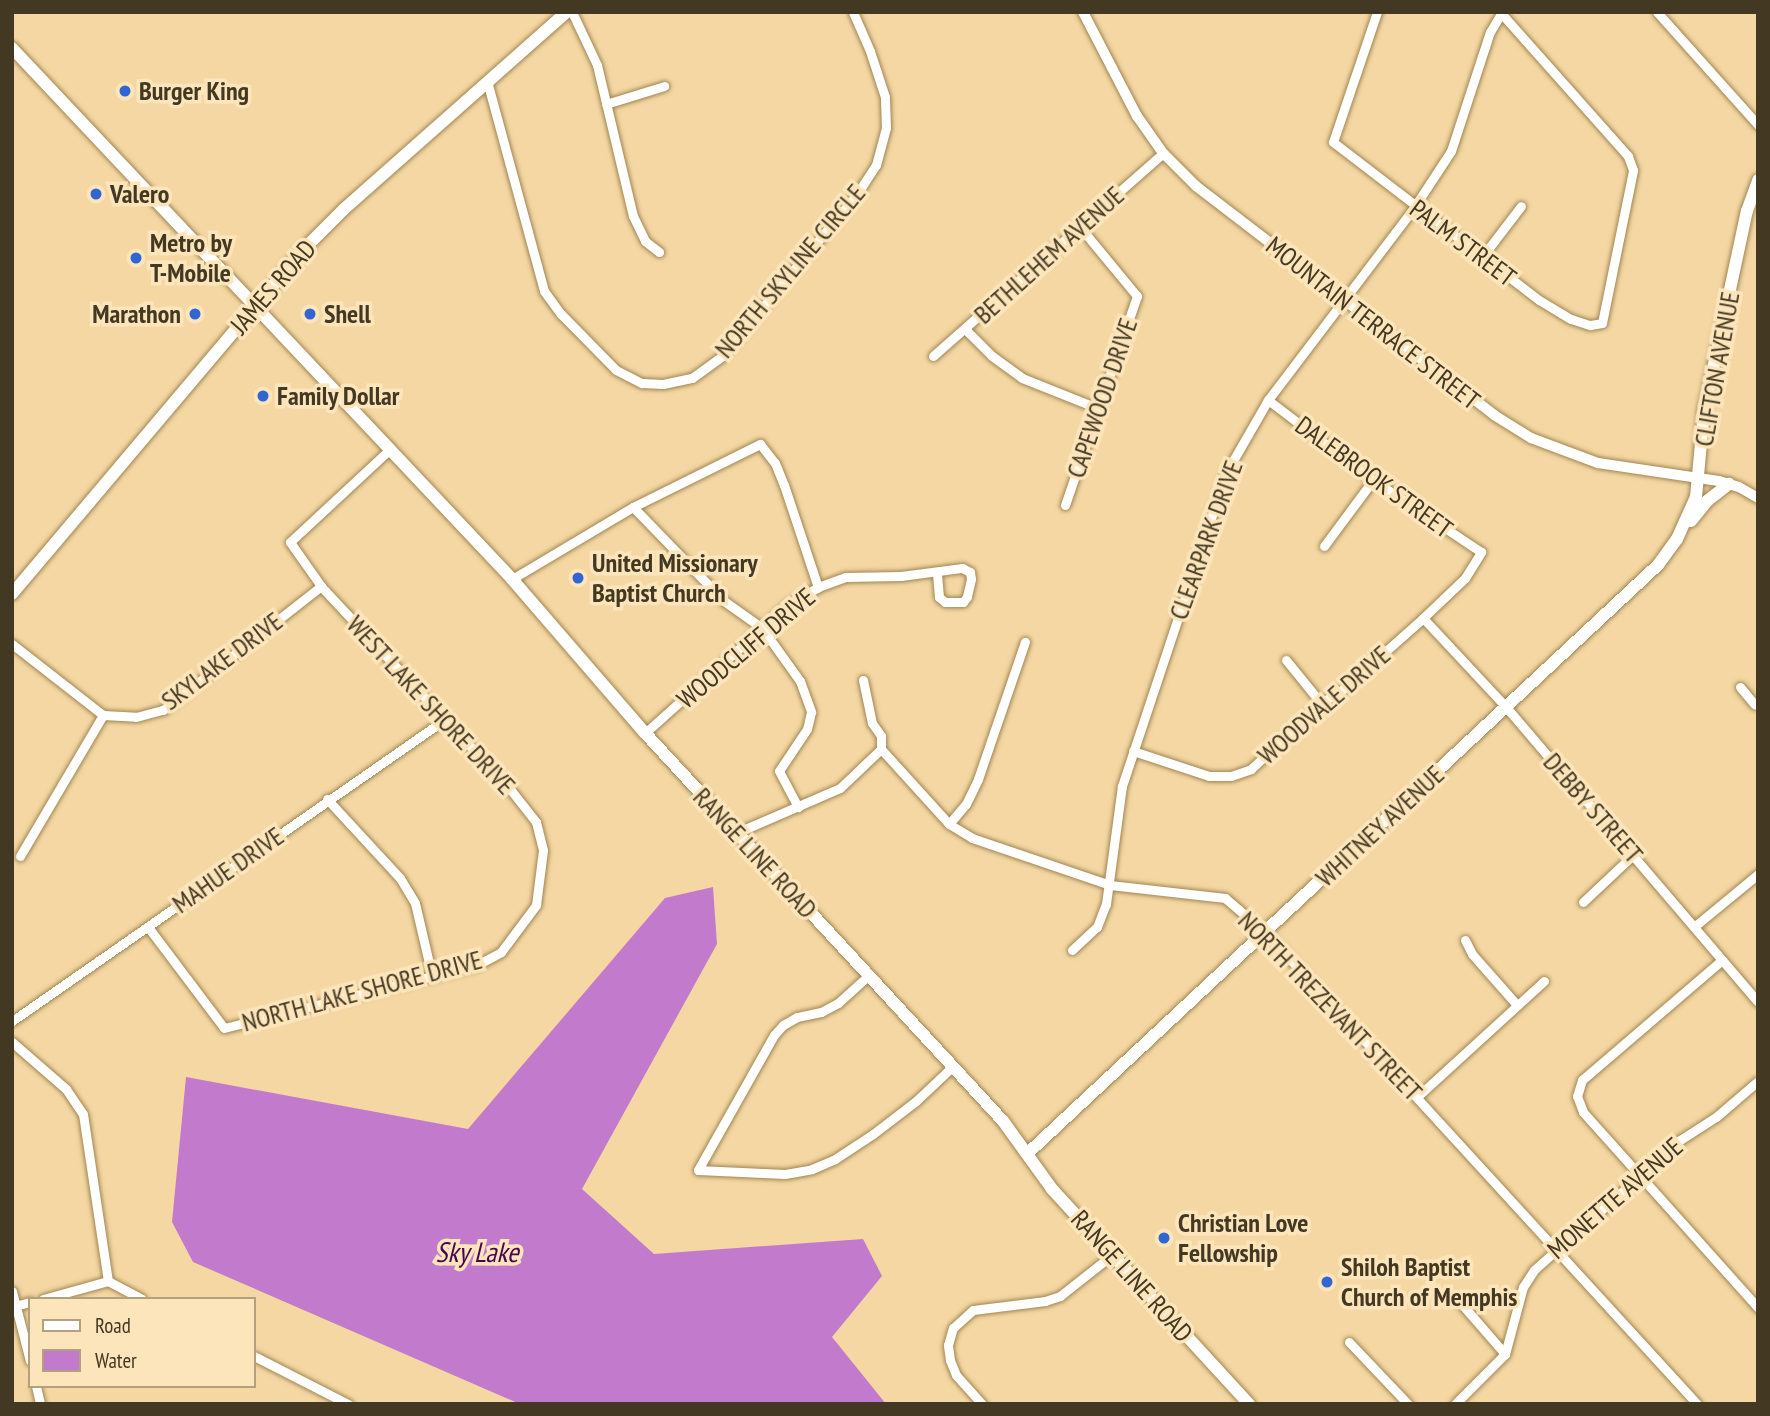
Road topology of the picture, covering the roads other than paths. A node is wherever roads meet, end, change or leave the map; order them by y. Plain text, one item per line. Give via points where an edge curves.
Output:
1 (567, 12) edge
2 (572, 12) edge
3 (853, 12) edge
4 (1083, 12) edge
5 (1377, 12) edge
6 (1657, 12) edge
7 (1501, 13) edge
8 (12, 48) edge
9 (487, 81) junction
10 (664, 86) dead end
11 (606, 104) junction
12 (1758, 125) edge
13 (1163, 153) junction
14 (1758, 180) edge
15 (1415, 206) junction
16 (1521, 206) dead end
17 (1080, 228) junction
18 (659, 252) dead end
19 (1482, 257) junction
20 (1343, 300) junction
21 (256, 306) junction
22 (965, 329) junction
23 (933, 356) dead end
24 (1268, 400) junction
25 (1100, 409) junction
26 (390, 449) junction
27 (1700, 477) junction
28 (1373, 480) junction
29 (1729, 484) junction
30 (1758, 498) edge
31 (1065, 505) dead end
32 (633, 508) junction
33 (1681, 531) junction
34 (1324, 546) dead end
35 (1481, 552) joint
36 (937, 572) junction
37 (512, 579) junction
38 (321, 586) junction
39 (818, 587) junction
40 (12, 594) edge
41 (1423, 618) junction
42 (762, 628) junction
43 (1026, 642) dead end
44 (12, 644) edge
45 (1286, 660) dead end
46 (863, 680) dead end
47 (1740, 687) dead end
48 (1321, 703) junction
49 (1757, 706) edge
50 (1507, 707) junction
51 (103, 715) junction
52 (444, 720) junction
53 (645, 733) junction
54 (881, 749) junction
55 (1133, 751) junction
56 (327, 799) junction
57 (798, 807) junction
58 (949, 824) junction
59 (736, 833) junction
60 (1634, 855) junction
61 (20, 856) dead end
62 (1758, 874) edge
63 (541, 881) joint
64 (1110, 885) junction
65 (1583, 902) dead end
66 (1695, 926) junction
67 (148, 927) junction
68 (1265, 932) junction
69 (1465, 940) dead end
70 (1072, 950) dead end
71 (1722, 960) junction
72 (869, 975) junction
73 (432, 976) junction
74 (1544, 981) dead end
75 (1758, 1002) edge
76 (1517, 1006) junction
77 (12, 1021) edge
78 (12, 1042) edge
79 (953, 1066) junction
80 (1758, 1081) edge
81 (1416, 1097) junction
82 (1028, 1153) junction
83 (1640, 1175) junction
84 (1556, 1248) junction
85 (1112, 1255) junction
86 (108, 1281) junction
87 (12, 1291) edge
88 (50, 1297) edge
89 (138, 1297) edge
90 (1459, 1301) dead end
91 (14, 1307) edge
92 (1758, 1308) edge
93 (1349, 1342) dead end
94 (1505, 1354) junction
95 (28, 1355) edge
96 (256, 1357) edge
97 (1247, 1403) edge
98 (348, 1404) edge
99 (982, 1404) edge
100 (1408, 1404) edge
101 (1455, 1404) edge
102 (1697, 1404) edge

1 - 9 main road, JAMES ROAD
2 - 11 street via 597,65
3 - 9 street, NORTH SKYLINE CIRCLE via 884,97 886,128 876,165 722,356 692,378 663,384 642,383 616,370 544,291
4 - 13 street, MOUNTAIN TERRACE STREET via 1137,116
5 - 15 street, PALM STREET via 1332,142
6 - 12 street
7 - 15 street, CLEARPARK DRIVE via 1490,32 1451,151
7 - 19 street, PALM STREET via 1628,156 1633,170 1602,323 1590,325 1571,318
8 - 21 main road, RANGE LINE ROAD
9 - 21 main road, JAMES ROAD via 337,216
10 - 11 street
11 - 18 street via 633,216 645,242
13 - 17 street, BETHLEHEM AVENUE
13 - 20 street, MOUNTAIN TERRACE STREET via 1196,186
14 - 27 main road, CLIFTON AVENUE via 1749,203 1704,411
15 - 19 street, PALM STREET
15 - 20 street, CLEARPARK DRIVE
16 - 19 street
17 - 22 street, BETHLEHEM AVENUE
17 - 25 street, CAPEWOOD DRIVE via 1137,296
20 - 24 street, CLEARPARK DRIVE
20 - 27 street, MOUNTAIN TERRACE STREET via 1493,415 1531,438 1598,463
21 - 26 main road, RANGE LINE ROAD
21 - 40 main road, JAMES ROAD
22 - 23 street, BETHLEHEM AVENUE
22 - 25 street via 1022,377
24 - 28 street, DALEBROOK STREET
24 - 55 street, CLEARPARK DRIVE via 1227,471
25 - 31 street, CAPEWOOD DRIVE
26 - 37 main road, RANGE LINE ROAD
26 - 38 street, WEST LAKE SHORE DRIVE via 290,542
27 - 29 street, MOUNTAIN TERRACE STREET
27 - 33 main road, WHITNEY AVENUE
28 - 34 street
28 - 35 street, DALEBROOK STREET
29 - 30 street, MOUNTAIN TERRACE STREET
29 - 33 main road
32 - 37 street
32 - 39 street via 760,444 784,485
32 - 42 street via 724,601
33 - 50 main road, WHITNEY AVENUE via 1658,565
35 - 41 street, WOODVALE DRIVE via 1465,578
36 - 36 street, WOODCLIFF DRIVE via 939,597 945,603 963,602 970,572 962,568
36 - 39 street, WOODCLIFF DRIVE via 846,577
37 - 53 main road, RANGE LINE ROAD
38 - 51 street, SKYLAKE DRIVE via 163,710 136,717
38 - 52 street, WEST LAKE SHORE DRIVE
39 - 42 street, WOODCLIFF DRIVE
41 - 48 street, WOODVALE DRIVE
41 - 50 street, DEBBY STREET
42 - 53 street, WOODCLIFF DRIVE
42 - 57 street via 800,681 811,712 807,729 779,771
43 - 58 street via 978,779
44 - 51 street
45 - 48 street
46 - 54 street
47 - 49 street
48 - 55 street, WOODVALE DRIVE via 1251,769 1231,776 1209,776
50 - 60 street, DEBBY STREET
50 - 68 main road, WHITNEY AVENUE
51 - 61 street
52 - 56 street, MAHUE DRIVE
52 - 63 street, WEST LAKE SHORE DRIVE via 536,822 543,850
53 - 59 main road, RANGE LINE ROAD
54 - 57 street via 840,788
54 - 58 street, NORTH TREZEVANT STREET
55 - 64 street, CLEARPARK DRIVE via 1122,786
56 - 67 street, MAHUE DRIVE
56 - 73 street via 400,878 415,903
57 - 59 street
58 - 64 street, NORTH TREZEVANT STREET via 972,838
59 - 72 main road, RANGE LINE ROAD
60 - 65 street
60 - 66 street, DEBBY STREET
62 - 66 street
63 - 73 street, NORTH LAKE SHORE DRIVE via 536,905 501,952 477,965
64 - 68 street, NORTH TREZEVANT STREET via 1225,898
64 - 70 street, CLEARPARK DRIVE via 1097,927
66 - 71 street, DEBBY STREET
67 - 73 street, NORTH LAKE SHORE DRIVE via 223,1028
67 - 77 street, MAHUE DRIVE
68 - 81 street, NORTH TREZEVANT STREET
68 - 82 main road, WHITNEY AVENUE
69 - 76 street
71 - 75 street, DEBBY STREET
71 - 83 street via 1582,1080 1577,1096 1583,1112
72 - 79 main road, RANGE LINE ROAD
72 - 79 street via 838,1003 797,1017 778,1030 698,1170 785,1174 812,1170 873,1134
74 - 76 street
76 - 81 street
78 - 86 street via 66,1089 83,1114
79 - 82 main road, RANGE LINE ROAD
80 - 83 street, MONETTE AVENUE
81 - 84 street, NORTH TREZEVANT STREET
82 - 85 main road, RANGE LINE ROAD via 1052,1189
83 - 84 street, MONETTE AVENUE
83 - 92 street
84 - 94 street, MONETTE AVENUE via 1523,1287
84 - 102 street, NORTH TREZEVANT STREET
85 - 97 main road, RANGE LINE ROAD
85 - 99 street via 1060,1296 974,1310 953,1328 950,1360 956,1375
86 - 88 street
86 - 89 street
87 - 91 street
90 - 94 street
91 - 95 street
93 - 100 street
94 - 101 street, MONETTE AVENUE
96 - 98 street

